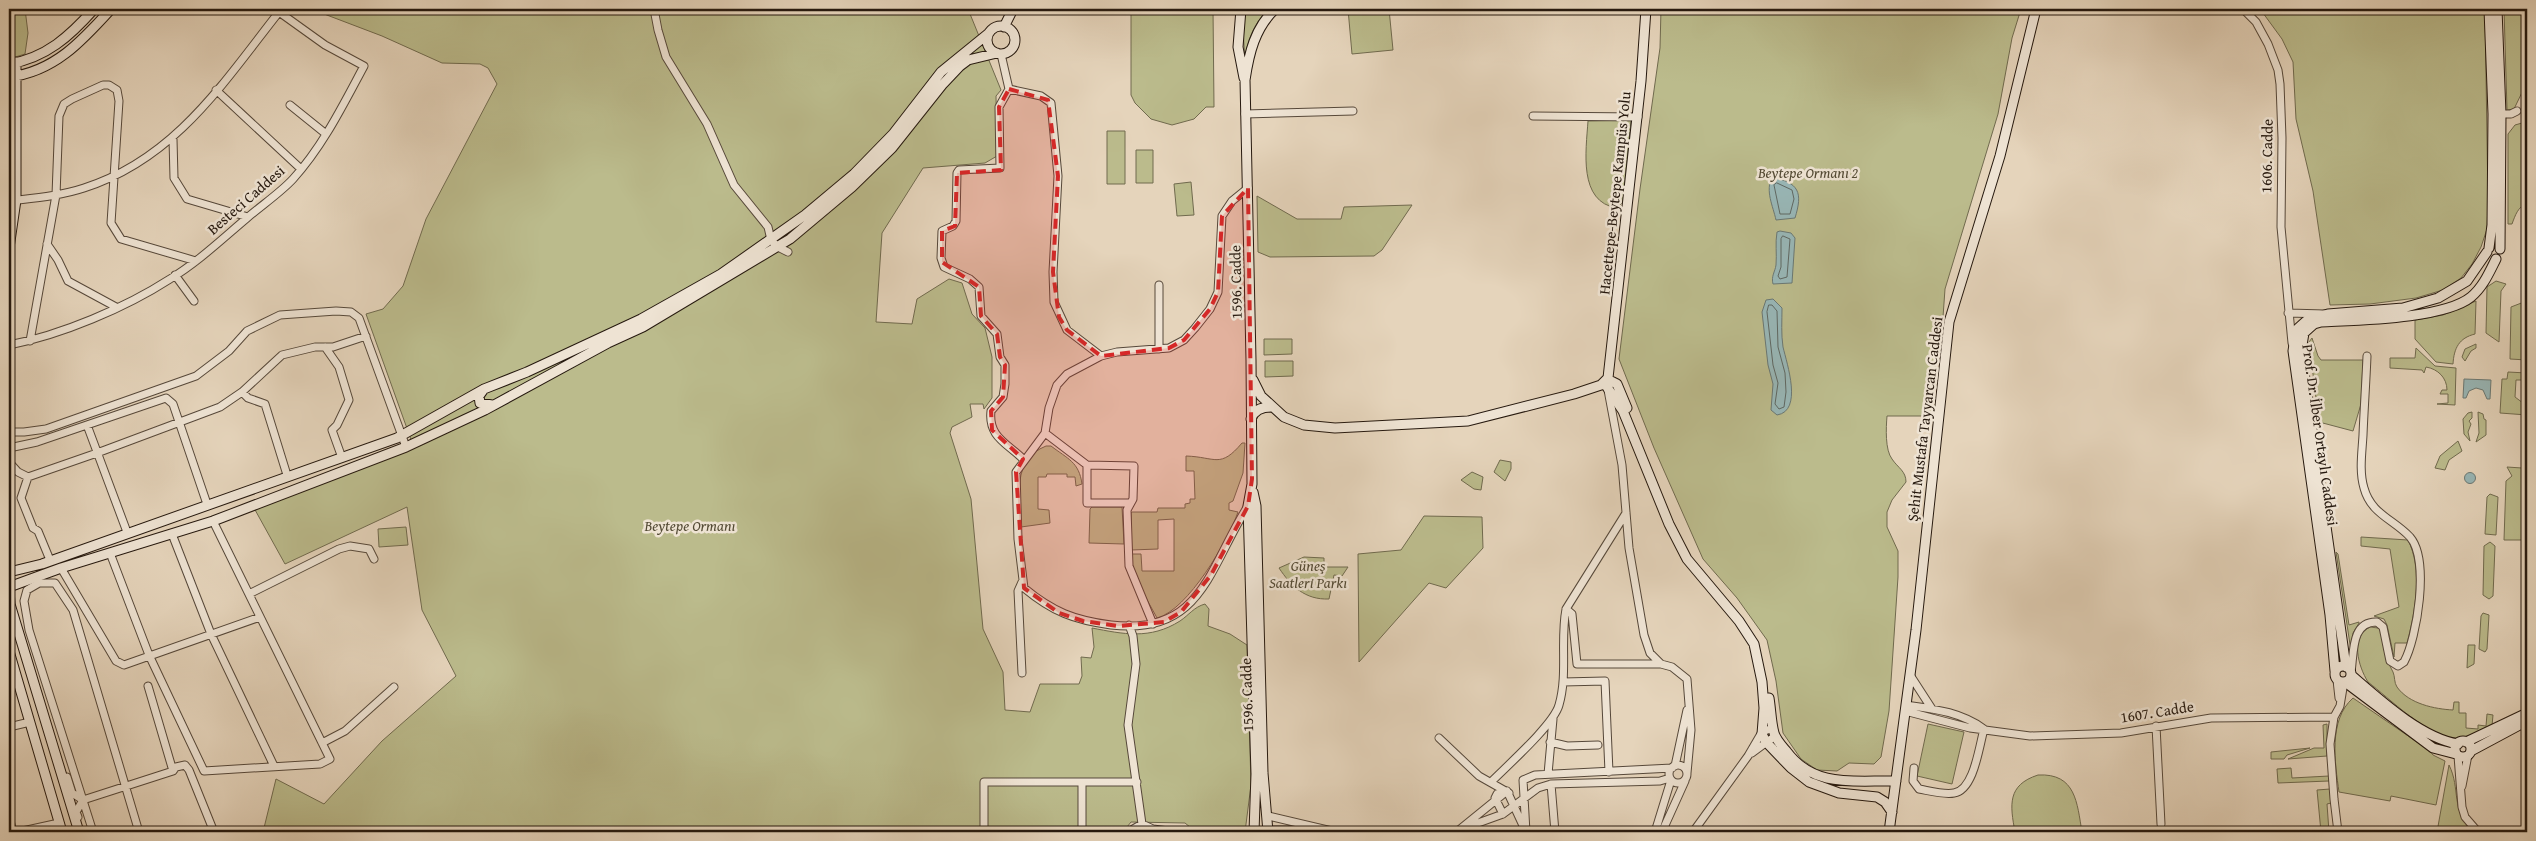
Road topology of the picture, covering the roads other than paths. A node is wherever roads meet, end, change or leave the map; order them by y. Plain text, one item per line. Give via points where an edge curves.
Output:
1 (94, 9) edge
2 (111, 9) edge
3 (654, 9) edge
4 (1013, 9) edge
5 (1241, 9) edge
6 (1275, 9) edge
7 (1646, 9) edge
8 (2243, 9) edge
9 (2489, 9) edge
10 (2497, 9) edge
11 (277, 10) edge
12 (2037, 12) edge
13 (1004, 27) junction
14 (989, 33) junction
15 (999, 54) junction
16 (12, 63) edge
17 (12, 76) edge
18 (1245, 80) junction
19 (1009, 89) junction
20 (216, 90) junction
21 (290, 104) dead end
22 (1354, 111) dead end
23 (2517, 111) dead end
24 (1245, 114) junction
25 (2497, 114) junction
26 (1533, 116) dead end
27 (1638, 116) junction
28 (326, 134) junction
29 (173, 139) junction
30 (301, 169) junction
31 (2497, 169) junction
32 (114, 177) junction
33 (1248, 188) junction
34 (56, 195) junction
35 (12, 200) edge
36 (248, 217) junction
37 (768, 227) junction
38 (780, 233) junction
39 (778, 243) junction
40 (47, 244) junction
41 (9, 248) edge
42 (2500, 249) junction
43 (2488, 250) junction
44 (2496, 259) junction
45 (196, 261) junction
46 (175, 276) junction
47 (1159, 285) dead end
48 (194, 301) dead end
49 (116, 307) junction
50 (2288, 313) junction
51 (2328, 314) junction
52 (366, 336) junction
53 (30, 341) junction
54 (2292, 343) junction
55 (9, 345) edge
56 (325, 347) junction
57 (1159, 349) junction
58 (1102, 356) junction
59 (2367, 356) dead end
60 (1251, 372) junction
61 (1607, 383) junction
62 (484, 389) junction
63 (242, 392) junction
64 (492, 406) junction
65 (1271, 407) junction
66 (1251, 419) junction
67 (179, 423) junction
68 (86, 424) junction
69 (9, 432) edge
70 (1046, 433) junction
71 (402, 435) junction
72 (406, 447) junction
73 (9, 448) edge
74 (97, 453) junction
75 (341, 455) dead end
76 (1023, 459) junction
77 (9, 462) edge
78 (1086, 464) junction
79 (287, 475) dead end
80 (28, 477) junction
81 (1130, 503) junction
82 (207, 504) dead end
83 (1252, 504) junction
84 (1626, 513) junction
85 (213, 521) junction
86 (127, 532) dead end
87 (172, 534) junction
88 (110, 553) junction
89 (374, 559) dead end
90 (50, 560) dead end
91 (61, 568) junction
92 (9, 572) edge
93 (1022, 582) junction
94 (9, 589) edge
95 (249, 594) junction
96 (1566, 609) junction
97 (260, 617) junction
98 (1153, 624) junction
99 (1128, 625) junction
100 (211, 634) junction
101 (9, 651) edge
102 (148, 655) junction
103 (1661, 664) junction
104 (1022, 673) dead end
105 (1910, 675) junction
106 (2344, 676) junction
107 (1562, 682) junction
108 (148, 686) dead end
109 (394, 687) dead end
110 (1688, 708) junction
111 (1905, 708) junction
112 (1932, 709) junction
113 (2527, 712) edge
114 (2334, 717) junction
115 (1553, 719) junction
116 (2527, 720) edge
117 (30, 722) junction
118 (9, 726) edge
119 (2156, 726) junction
120 (1984, 729) junction
121 (1762, 732) junction
122 (1774, 732) junction
123 (1438, 738) dead end
124 (1550, 742) junction
125 (1766, 742) junction
126 (322, 743) junction
127 (1598, 745) dead end
128 (2463, 750) junction
129 (1748, 756) junction
130 (57, 762) junction
131 (274, 766) junction
132 (1673, 767) junction
133 (1914, 768) dead end
134 (173, 771) junction
135 (1609, 772) junction
136 (1548, 774) junction
137 (1686, 777) junction
138 (1670, 779) junction
139 (1082, 782) junction
140 (1137, 782) junction
141 (1491, 782) junction
142 (1551, 784) junction
143 (1895, 785) junction
144 (126, 787) junction
145 (1499, 787) junction
146 (1506, 791) junction
147 (1877, 796) junction
148 (1496, 798) junction
149 (83, 800) junction
150 (1517, 802) junction
151 (1892, 812) junction
152 (1254, 814) junction
153 (1503, 814) junction
154 (1268, 816) junction
155 (9, 817) edge
156 (75, 819) junction
157 (60, 823) junction
158 (1142, 824) junction
159 (2160, 824) dead end
160 (1253, 830) edge
161 (1321, 830) junction
162 (1268, 831) edge
163 (1456, 831) edge
164 (13, 832) edge
165 (18, 832) edge
166 (62, 832) edge
167 (79, 832) edge
168 (83, 832) edge
169 (93, 832) edge
170 (139, 832) edge
171 (214, 832) edge
172 (984, 832) edge
173 (1082, 832) edge
174 (1128, 832) edge
175 (1176, 832) edge
176 (1336, 832) edge
177 (1555, 832) edge
178 (1655, 832) edge
179 (1662, 832) edge
180 (1693, 832) edge
181 (1889, 832) edge
182 (2338, 832) edge
183 (2478, 832) edge

1 - 16 street via 53,48
2 - 17 street via 67,54 40,68
3 - 37 street via 666,57 706,124 734,185
4 - 13 street
5 - 18 street, 1596. Cadde via 1238,47
6 - 18 street, 1596. Cadde via 1260,27 1250,48
7 - 27 street, Hacettepe-Beytepe Kampüs Yolu
8 - 50 street, 1606. Cadde via 2263,35 2279,77 2282,138 2280,218
9 - 25 street, Prof. Dr. İlber Ortaylı Caddesi
10 - 25 street, Prof. Dr. İlber Ortaylı Caddesi
11 - 20 street
11 - 28 street, Besteci Caddesi via 325,45 364,66
12 - 105 street, Şehit Mustafa Tayyarcan Caddesi via 2000,156 1949,322
13 - 14 street via 994,28
13 - 15 street via 1014,35 1014,44 1009,51
14 - 15 street via 988,44
14 - 38 street via 941,72 893,134 854,174
15 - 19 street
15 - 39 street via 968,60 960,66 892,148 859,181
16 - 17 street
17 - 35 street
18 - 24 street, 1596. Cadde
19 - 58 street via 1041,96 1051,103 1058,176 1054,302 1067,330
19 - 76 street via 999,107 1000,168 960,170 957,173 956,221 942,231 941,258 944,266 970,279 978,287 982,316 997,334 1000,357 1005,365 1003,398 991,411 992,430
20 - 29 street
20 - 30 street
21 - 28 street
22 - 24 street
23 - 25 street
24 - 33 street, 1596. Cadde
25 - 31 street, Prof. Dr. İlber Ortaylı Caddesi
26 - 27 street
27 - 61 street, Hacettepe-Beytepe Kampüs Yolu
28 - 30 street, Besteci Caddesi
29 - 32 street
29 - 36 street via 174,178 187,199
30 - 36 street, Besteci Caddesi via 293,180
31 - 42 street, Prof. Dr. İlber Ortaylı Caddesi
31 - 43 street, Prof. Dr. İlber Ortaylı Caddesi
32 - 34 street
32 - 34 street via 117,90 103,85 72,99 60,110
32 - 45 street via 111,223 121,239
33 - 57 street via 1232,201 1222,216 1218,292 1210,309 1184,340
33 - 60 street, 1596. Cadde
34 - 35 street
34 - 40 street
35 - 41 street
36 - 45 street, Besteci Caddesi
37 - 38 street
37 - 39 street
38 - 39 street
39 - 62 street via 641,319
39 - 64 street via 643,327
40 - 49 street via 68,281
40 - 53 street
42 - 43 street via 2495,246
42 - 44 street, Prof. Dr. İlber Ortaylı Caddesi
43 - 44 street via 2490,258
43 - 51 street, Prof. Dr. İlber Ortaylı Caddesi via 2467,281 2438,298 2386,311
44 - 106 street, Prof. Dr. İlber Ortaylı Caddesi via 2477,290 2461,303 2395,318 2321,322 2304,333 2301,351
45 - 46 street, Besteci Caddesi
46 - 48 street
46 - 49 street, Besteci Caddesi
47 - 57 street
49 - 53 street, Besteci Caddesi
50 - 51 street
50 - 54 street, 1606. Cadde
51 - 54 street, Prof. Dr. İlber Ortaylı Caddesi via 2300,324
52 - 56 street
52 - 69 street via 359,318 350,312 280,315 247,331 229,351 196,376 46,429
52 - 71 street
53 - 55 street, Besteci Caddesi
54 - 106 street, Prof. Dr. İlber Ortaylı Caddesi via 2330,615
56 - 63 street via 282,355
56 - 75 street via 339,367 349,400 332,430
57 - 58 street
58 - 70 street via 1067,374 1057,385 1049,408
59 - 106 street via 2361,469 2365,491 2376,510 2411,539 2420,569 2416,622 2404,662 2398,666 2390,661 2383,627 2377,622 2368,623 2362,625 2357,634
60 - 65 street via 1261,396
60 - 66 street, 1596. Cadde
61 - 65 street via 1548,402 1449,423 1319,428 1291,421
61 - 84 street via 1622,464
61 - 121 street via 1623,411 1687,559 1740,621 1754,644 1763,696
61 - 122 street via 1617,384 1673,520 1692,557 1755,636 1763,661
62 - 64 street via 479,396 480,403
62 - 71 street
63 - 67 street via 220,407
63 - 79 street via 248,398 265,404
64 - 72 street
65 - 66 street via 1259,409
66 - 83 street, 1596. Cadde
67 - 68 street via 170,400 161,398
67 - 74 street
67 - 82 street
68 - 73 street via 37,442
68 - 74 street
70 - 76 street
70 - 78 street
71 - 72 street
71 - 92 street via 280,482 29,568
72 - 85 street
74 - 80 street
74 - 86 street
76 - 93 street via 1016,472
77 - 80 street
78 - 81 street via 1087,503
78 - 81 street via 1134,466 1133,499
80 - 90 street via 21,498
81 - 98 street via 1127,510 1129,566
83 - 98 street via 1194,598 1181,612
83 - 152 street, 1596. Cadde
83 - 154 street, 1596. Cadde via 1263,773
84 - 96 street
84 - 103 street via 1644,636 1650,653
85 - 87 street
85 - 95 street
87 - 88 street
87 - 100 street
88 - 91 street
88 - 102 street
89 - 95 street via 369,549 360,546 340,548
91 - 94 street
91 - 102 street via 116,661 124,664
93 - 99 street via 1024,588 1059,613 1083,621
93 - 104 street via 1018,591
94 - 130 street via 10,604
95 - 97 street
96 - 103 street via 1572,614 1577,664
96 - 107 street
97 - 100 street
97 - 126 street
98 - 99 street
99 - 140 street via 1133,636 1136,664 1128,725
100 - 102 street
100 - 131 street
101 - 117 street
102 - 131 street via 204,771
103 - 110 street via 1672,667 1687,680
105 - 111 street, Şehit Mustafa Tayyarcan Caddesi
105 - 112 street
106 - 114 street via 2340,706
106 - 128 street via 2433,748
107 - 115 street via 1560,703
107 - 135 street via 1605,681
108 - 134 street
109 - 126 street via 345,732
110 - 132 street
110 - 137 street via 1691,730
111 - 112 street, 1607. Cadde
111 - 120 street, 1607. Cadde
111 - 143 street, Şehit Mustafa Tayyarcan Caddesi
112 - 120 street, 1607. Cadde via 1964,717
113 - 128 street
114 - 119 street, 1607. Cadde via 2211,718
114 - 182 street via 2330,744
115 - 124 street
115 - 141 street
116 - 128 street
117 - 118 street
117 - 157 street
119 - 120 street, 1607. Cadde via 2121,733 2064,736 2010,735
119 - 159 street
120 - 133 street via 1969,781 1963,790 1949,794 1917,788 1913,781
121 - 122 street
121 - 125 street
121 - 129 street
122 - 125 street
122 - 143 street via 1793,760 1815,776 1839,782
123 - 141 street via 1479,776
124 - 127 street via 1567,746
124 - 136 street
125 - 129 street
125 - 147 street via 1809,782 1840,793
126 - 131 street via 330,759 325,762
128 - 183 street via 2460,791 2465,817
129 - 180 street
130 - 149 street via 64,767 72,793
130 - 156 street
132 - 135 street
132 - 137 street via 1683,767
132 - 138 street
134 - 144 street
134 - 171 street via 181,765 189,770
135 - 136 street
136 - 146 street via 1523,780 1526,832
137 - 138 street via 1677,784
137 - 179 street
138 - 142 street
138 - 178 street
139 - 140 street
139 - 172 street via 984,782
139 - 173 street
140 - 158 street
141 - 145 street
142 - 150 street via 1538,788
142 - 177 street
143 - 147 street via 1888,795
143 - 151 street, Şehit Mustafa Tayyarcan Caddesi
144 - 149 street
144 - 149 street via 73,610 55,583 39,583 27,590 24,601 29,630
144 - 170 street
145 - 146 street
145 - 148 street
146 - 148 street
146 - 150 street
147 - 151 street
148 - 153 street
148 - 163 street
149 - 168 street via 76,812
149 - 169 street
150 - 153 street
151 - 181 street, Şehit Mustafa Tayyarcan Caddesi
152 - 154 street
152 - 160 street, 1596. Cadde
153 - 163 street
154 - 161 street
154 - 162 street, 1596. Cadde
155 - 164 street
156 - 157 street
156 - 167 street
157 - 165 street
157 - 166 street
158 - 174 street
158 - 175 street via 1153,830
160 - 162 street
161 - 162 street
161 - 176 street

